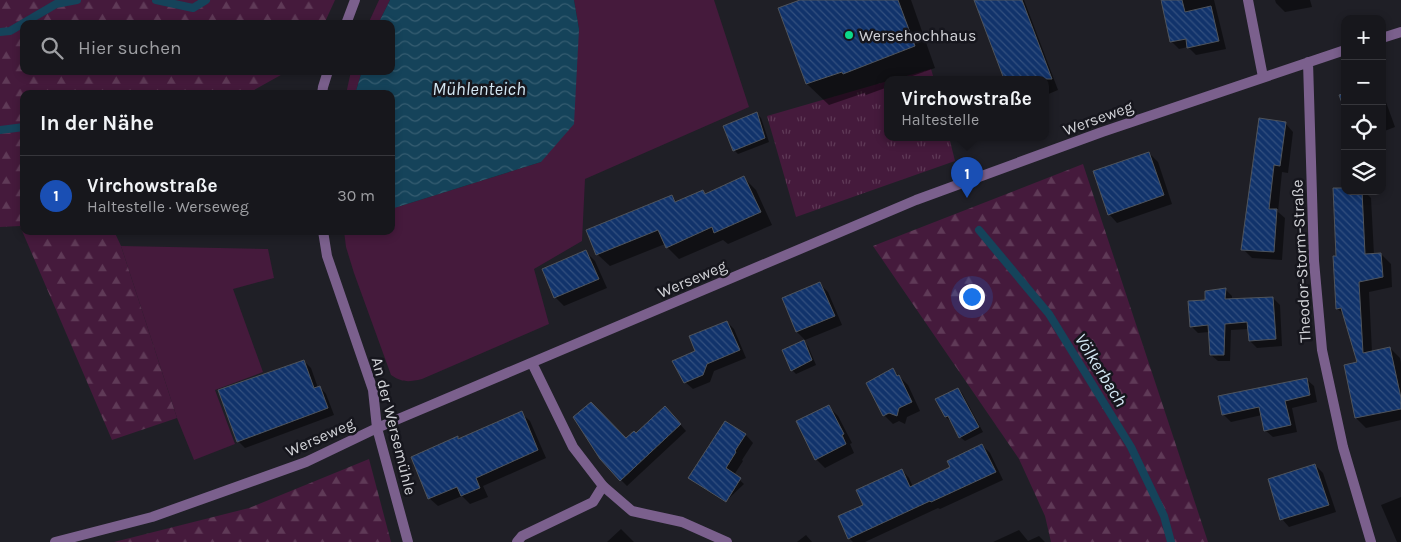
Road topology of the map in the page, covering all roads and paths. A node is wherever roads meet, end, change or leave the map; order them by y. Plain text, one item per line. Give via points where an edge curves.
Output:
1 (355, 0) edge
2 (1248, 0) edge
3 (348, 20) edge
4 (1401, 32) edge
5 (1386, 37) edge
6 (1341, 51) edge
7 (1308, 62) junction
8 (326, 75) edge
9 (1263, 78) junction
10 (322, 90) edge
11 (324, 235) edge
12 (532, 363) junction
13 (377, 428) junction
14 (602, 486) junction
15 (55, 542) edge
16 (408, 542) edge
17 (517, 542) edge
18 (727, 542) edge
19 (1371, 542) edge

1 - 3 street
2 - 9 street
4 - 5 street
6 - 7 street, Werseweg
7 - 9 street, Werseweg
7 - 19 street, Theodor-Storm-Straße via 1314,261 1322,350 1343,447
8 - 10 street
9 - 12 street, Werseweg via 1102,132 925,197
11 - 13 street, An der Wersemühle via 327,256 373,390
12 - 13 street, Werseweg
12 - 14 street via 573,447
13 - 15 street, Werseweg via 306,462 152,517
13 - 16 street, An der Wersemühle
14 - 17 street via 593,502 522,536
14 - 18 street via 632,510 682,522

